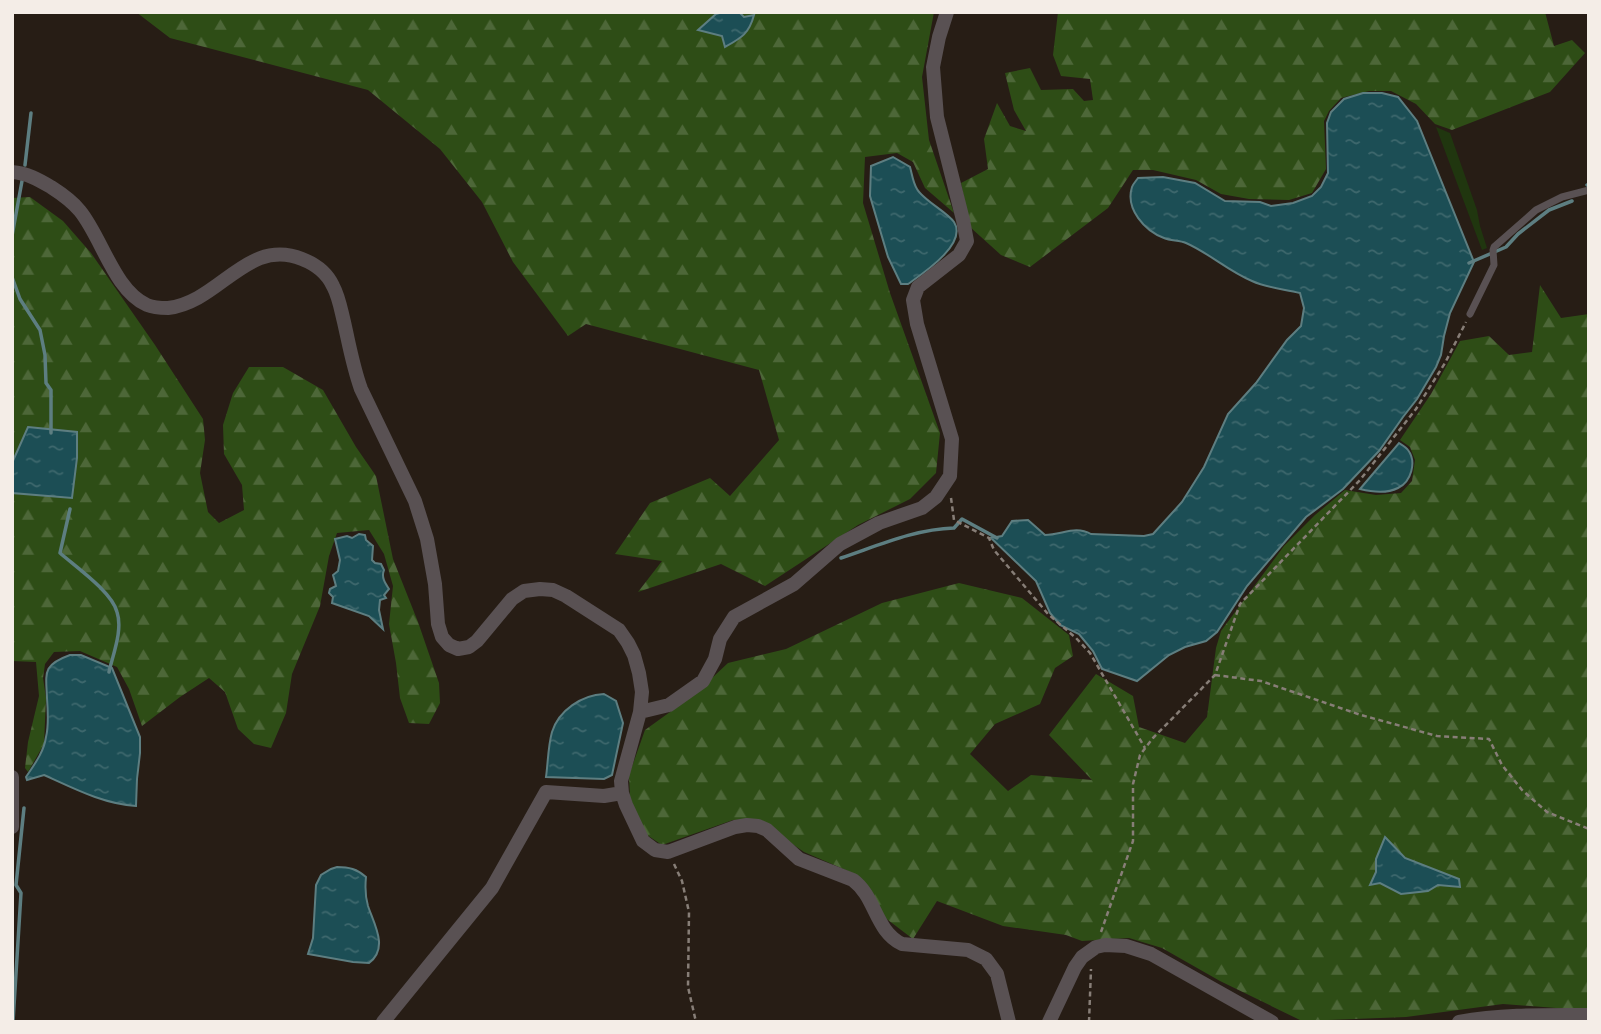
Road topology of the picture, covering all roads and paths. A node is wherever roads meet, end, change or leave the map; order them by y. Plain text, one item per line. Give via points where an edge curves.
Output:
1 (947, 12) edge
2 (12, 172) edge
3 (1589, 190) edge
4 (1470, 314) joint
5 (950, 476) junction
6 (1215, 676) junction
7 (640, 712) junction
8 (1145, 748) junction
9 (12, 776) edge
10 (622, 793) junction
11 (12, 828) edge
12 (1589, 829) edge
13 (668, 852) junction
14 (1100, 936) dead end
15 (1090, 971) dead end
16 (1589, 1015) edge
17 (1569, 1018) edge
18 (383, 1022) edge
19 (696, 1022) edge
20 (1009, 1022) edge
21 (1049, 1022) edge
22 (1089, 1022) edge
23 (1272, 1022) edge
24 (1459, 1022) edge

1 - 5 street via 933,67 937,117 967,241 959,255 918,287 913,300 952,439
2 - 7 street via 36,178 65,196 80,211 122,282 147,305 160,309 191,301 265,255 295,256 324,273 339,303 361,389 415,501 427,539 442,637 458,649 469,647 512,599 524,591 553,590 619,630 628,642 639,673
3 - 4 lane via 1536,210 1493,254 1494,265
4 - 6 path via 1416,409 1360,480 1240,604
5 - 7 street via 922,508 879,523 840,544 794,584 734,617 719,639 703,681 669,705
5 - 8 path via 954,520 989,538 1048,614 1090,653
6 - 8 path
6 - 12 path via 1261,681 1437,736 1489,739 1522,790 1547,812
7 - 10 street via 621,781
8 - 14 path via 1133,784 1133,841
9 - 11 street
10 - 13 street via 643,841
10 - 18 street via 546,792 492,888
13 - 19 path via 682,881 689,912 688,987
13 - 20 street via 735,827 767,830 799,859 859,885 892,939 902,944 968,950 986,959 997,974
15 - 22 path
16 - 17 street
17 - 24 street via 1509,1016
21 - 23 street via 1082,957 1105,945 1151,954

